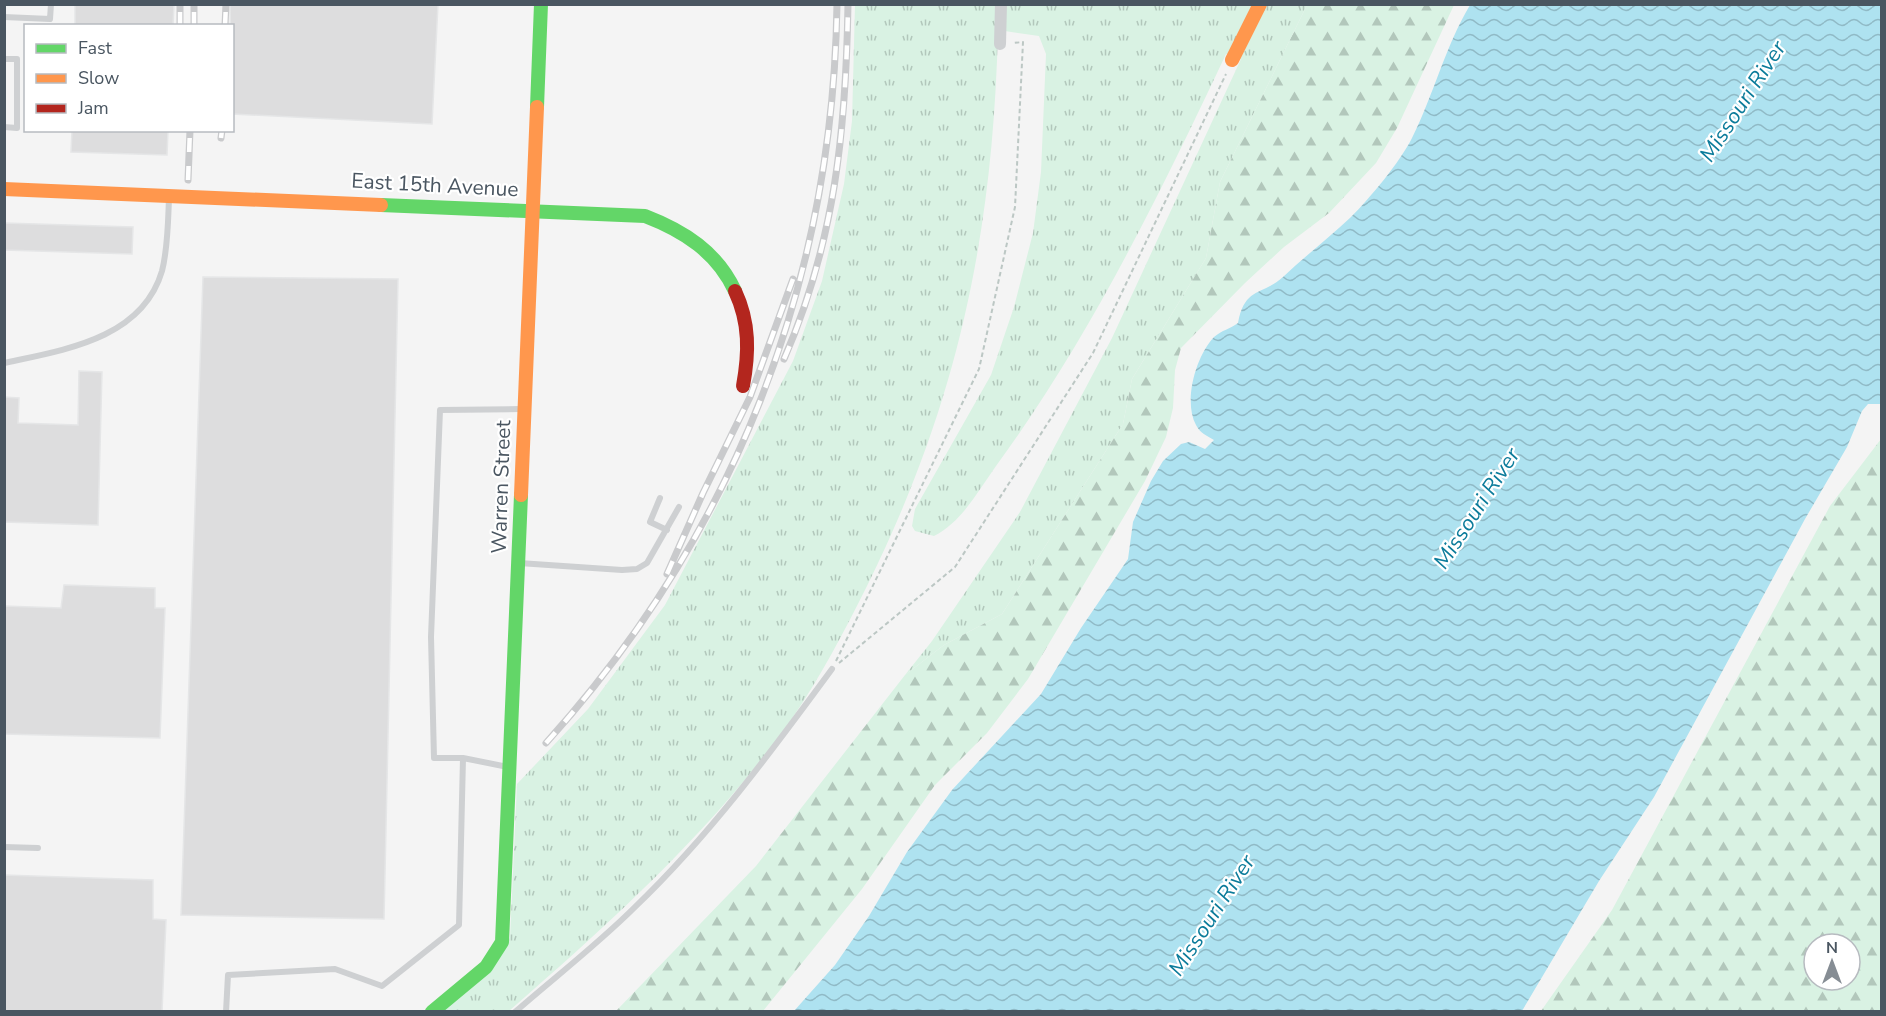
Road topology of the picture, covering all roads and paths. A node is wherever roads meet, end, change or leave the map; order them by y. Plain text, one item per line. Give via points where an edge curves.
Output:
1 (51, 4) edge
2 (541, 4) edge
3 (1001, 4) edge
4 (1260, 4) edge
5 (4, 17) edge
6 (1000, 44) joint
7 (4, 59) edge
8 (1232, 60) joint
9 (4, 127) edge
10 (4, 189) edge
11 (169, 194) junction
12 (533, 210) junction
13 (4, 363) edge
14 (743, 386) dead end
15 (525, 409) junction
16 (660, 498) dead end
17 (679, 507) dead end
18 (667, 530) junction
19 (519, 563) junction
20 (832, 669) junction
21 (463, 758) junction
22 (510, 767) junction
23 (4, 847) edge
24 (38, 848) dead end
25 (226, 1011) edge
26 (432, 1011) edge
27 (515, 1011) edge

1 - 5 lane via 50,19
2 - 12 street, Warren Street
3 - 6 street
4 - 8 street
6 - 20 path via 1023,42 1015,207 979,369
7 - 9 lane via 17,59 17,128
8 - 20 path via 1093,352 955,567
10 - 11 street, East 15th Avenue
11 - 12 street, East 15th Avenue
11 - 13 lane via 161,272 145,304 123,326 103,336
12 - 14 street, East 15th Avenue via 645,216 666,222 696,239 726,272 744,314 749,354
12 - 15 street, Warren Street
15 - 19 street, Warren Street
15 - 21 lane via 440,410 431,637 434,758
16 - 18 lane via 650,522
17 - 18 lane
18 - 19 lane via 647,563 637,569
19 - 22 street, Warren Street
20 - 27 lane via 704,835 635,908
21 - 22 lane
21 - 25 lane via 459,926 382,986 335,969 228,975
22 - 26 street, Warren Street via 502,942 486,967
23 - 24 lane

